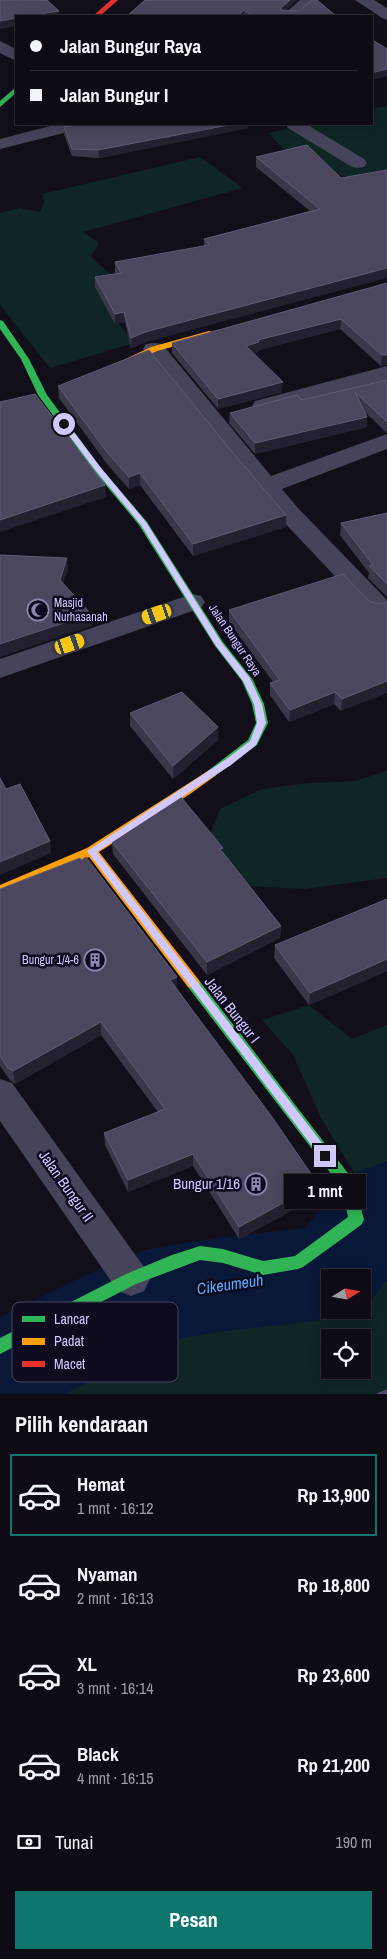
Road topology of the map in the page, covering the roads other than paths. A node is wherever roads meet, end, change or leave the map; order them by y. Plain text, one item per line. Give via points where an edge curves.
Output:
1 (115, 0) edge
2 (309, 0) edge
3 (363, 0) edge
4 (97, 15) edge
5 (291, 15) edge
6 (387, 15) edge
7 (0, 46) edge
8 (15, 55) edge
9 (15, 90) edge
10 (0, 105) edge
11 (74, 125) edge
12 (296, 125) edge
13 (0, 144) edge
14 (358, 163) dead end
15 (0, 323) edge
16 (219, 331) edge
17 (154, 349) junction
18 (108, 368) edge
19 (387, 373) edge
20 (227, 415) junction
21 (387, 441) edge
22 (267, 486) junction
23 (192, 602) junction
24 (378, 606) edge
25 (0, 669) edge
26 (91, 851) junction
27 (0, 890) edge
28 (0, 1093) edge
29 (131, 1279) junction
30 (86, 1302) edge
31 (12, 1340) edge
32 (0, 1346) edge

1 - 4 street
2 - 5 street
3 - 6 street
7 - 8 street
9 - 10 street
11 - 13 street
12 - 14 street
15 - 23 street, Jalan Bungur Raya via 44,394 98,470 144,524
16 - 17 street
17 - 18 street
17 - 20 street
19 - 20 street
20 - 22 street
21 - 22 street
22 - 24 street
23 - 25 street
23 - 26 street, Jalan Bungur Raya via 247,680 262,723 253,742 228,762
26 - 27 street, Jalan Bungur Raya
26 - 29 street, Jalan Bungur I via 349,1186 356,1220 298,1262 264,1268 200,1253
28 - 29 street, Jalan Bungur II
29 - 30 street
31 - 32 street

